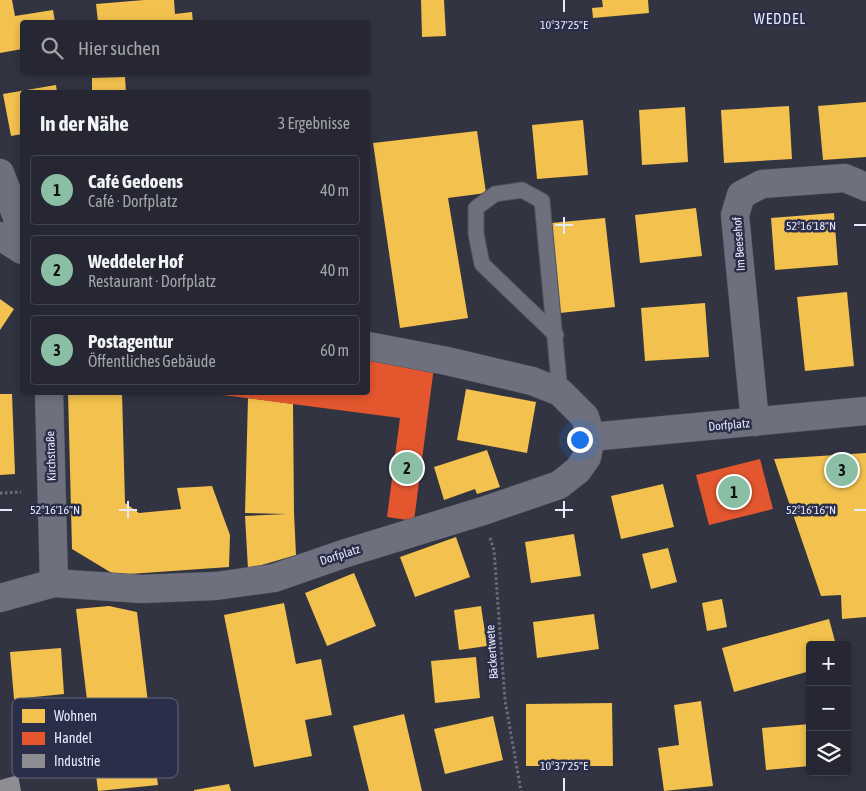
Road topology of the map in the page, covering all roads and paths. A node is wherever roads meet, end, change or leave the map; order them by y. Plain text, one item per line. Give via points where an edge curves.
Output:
1 (0, 174) edge
2 (866, 187) edge
3 (20, 225) edge
4 (0, 236) edge
5 (20, 249) edge
6 (556, 335) junction
7 (370, 346) edge
8 (560, 392) junction
9 (49, 395) edge
10 (866, 412) edge
11 (755, 422) junction
12 (591, 437) junction
13 (483, 511) junction
14 (54, 584) junction
15 (0, 598) edge
16 (521, 791) edge

1 - 3 street
2 - 11 street, Im Beesehof via 845,178 762,184 741,195 735,215
4 - 5 street
6 - 6 lane via 542,201 522,190 495,194 476,208 476,234 482,264
6 - 8 lane
7 - 8 street via 532,381
8 - 12 street via 585,417
9 - 14 street, Kirchstraße
10 - 11 street, Dorfplatz
11 - 12 street, Dorfplatz
12 - 13 street, Dorfplatz via 587,457 578,470 559,485
13 - 14 street, Dorfplatz via 274,578 216,586 141,589
13 - 16 path, Bäckertwete via 494,550 505,700
14 - 15 street

